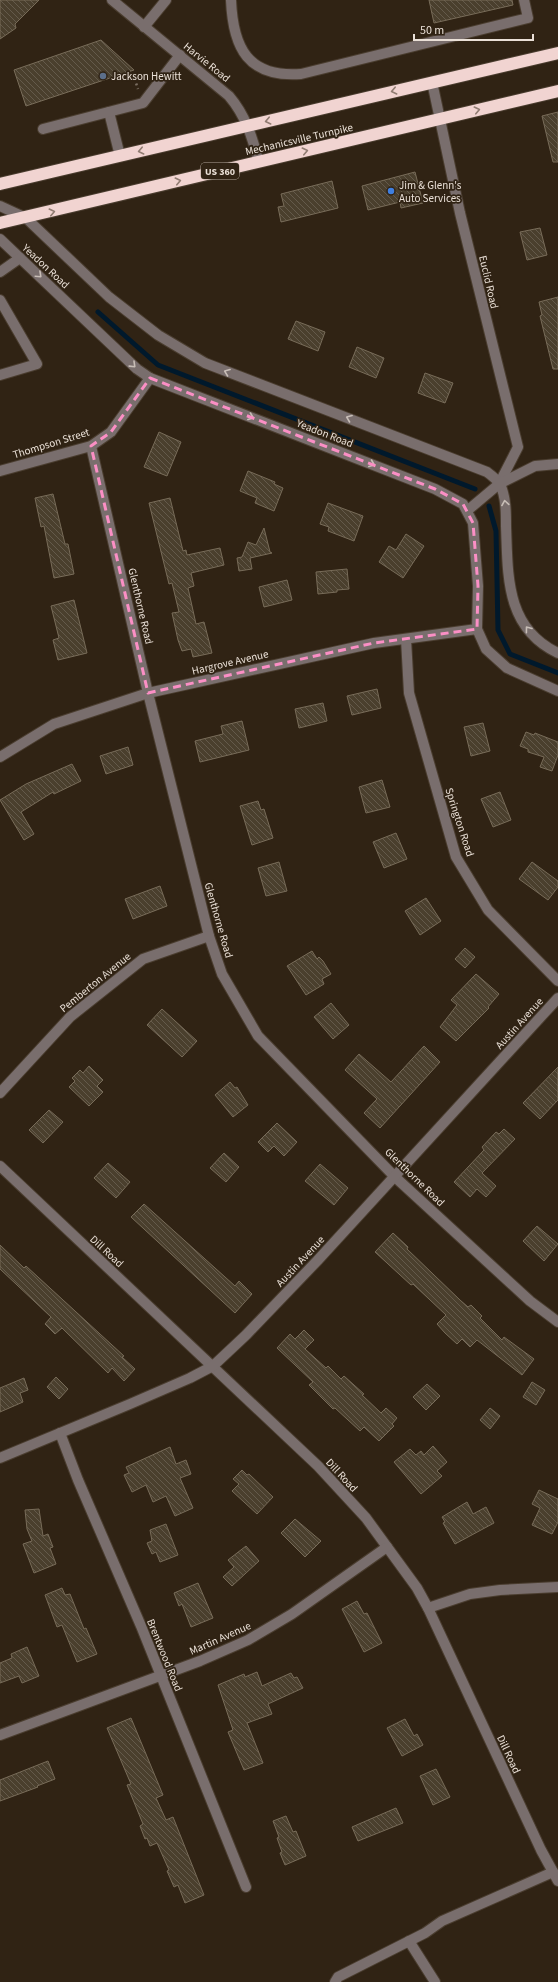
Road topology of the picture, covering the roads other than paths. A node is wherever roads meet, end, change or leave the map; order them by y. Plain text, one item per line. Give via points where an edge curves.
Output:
1 (112, 0) edge
2 (166, 0) edge
3 (231, 0) edge
4 (524, 0) edge
5 (144, 26) junction
6 (558, 53) edge
7 (180, 55) junction
8 (432, 82) junction
9 (558, 91) edge
10 (109, 112) junction
11 (440, 119) junction
12 (248, 125) junction
13 (43, 129) dead end
14 (120, 156) junction
15 (259, 162) junction
16 (0, 184) edge
17 (0, 206) edge
18 (26, 218) junction
19 (0, 224) edge
20 (0, 239) edge
21 (20, 258) junction
22 (0, 272) edge
23 (0, 300) edge
24 (0, 375) edge
25 (150, 378) junction
26 (91, 446) junction
27 (558, 464) edge
28 (0, 471) edge
29 (499, 484) junction
30 (468, 510) junction
31 (477, 630) junction
32 (406, 639) junction
33 (558, 653) edge
34 (558, 691) edge
35 (148, 693) junction
36 (0, 757) edge
37 (209, 936) junction
38 (558, 981) edge
39 (558, 998) edge
40 (0, 1093) edge
41 (0, 1166) edge
42 (396, 1176) junction
43 (558, 1322) edge
44 (213, 1366) junction
45 (60, 1433) junction
46 (0, 1458) edge
47 (387, 1547) junction
48 (558, 1587) edge
49 (428, 1608) junction
50 (161, 1675) junction
51 (0, 1735) edge
52 (556, 1877) edge
53 (246, 1887) dead end
54 (409, 1941) junction
55 (335, 1982) edge
56 (435, 1982) edge

1 - 5 street, Harvie Road
2 - 5 street
3 - 4 street via 234,29 247,58 258,67 286,75 301,74 528,18
5 - 7 street, Harvie Road
6 - 8 highway
7 - 10 street via 143,103
7 - 12 street, Harvie Road via 230,96
8 - 11 street, Euclid Road
8 -> 12 highway
11 -> 9 highway, Mechanicsville Turnpike / US 360
10 - 13 street
10 - 14 street
15 -> 11 highway, Mechanicsville Turnpike / US 360
11 - 29 street, Euclid Road via 460,213 518,447
12 -> 14 highway
12 - 15 street, Harvie Road
14 - 16 highway
18 -> 15 highway, Mechanicsville Turnpike / US 360
17 - 18 street, Yeadon Road
18 - 19 highway, Mechanicsville Turnpike / US 360
29 -> 18 street, Yeadon Road via 487,472 189,355 158,335 109,297
20 - 21 street, Yeadon Road
21 - 22 street
21 -> 25 street, Yeadon Road via 137,369
23 - 24 street via 37,364
25 - 26 street, Thompson Street via 110,432
25 -> 30 street, Yeadon Road via 435,489 455,499
26 - 28 street, Thompson Street
26 - 35 street, Glenthorne Road
27 - 29 street via 535,466
29 - 30 street
33 -> 29 street via 529,630 510,593 505,502
30 - 31 street via 473,522 475,542
31 - 32 street, Hargrove Avenue
31 - 34 street via 486,649 507,668
32 - 35 street, Hargrove Avenue via 374,643
32 - 38 street, Springton Road via 409,693 456,857 488,910
35 - 36 street, Hargrove Avenue via 54,724
35 - 37 street, Glenthorne Road
37 - 40 street, Pemberton Avenue via 143,959 70,1017
37 - 42 street, Glenthorne Road via 222,974 258,1036
39 - 42 street, Austin Avenue
41 - 44 street, Dill Road
42 - 43 street, Glenthorne Road via 530,1301
42 - 44 street, Austin Avenue via 246,1336
44 - 45 street, Austin Avenue
44 - 47 street, Dill Road via 318,1466 366,1518
45 - 46 street, Austin Avenue
45 - 50 street, Brentwood Road
47 - 49 street, Dill Road
47 - 50 street, Martin Avenue via 264,1632 200,1661
48 - 49 street via 470,1594
49 - 52 street, Dill Road via 534,1836
50 - 51 street, Martin Avenue
50 - 53 street, Brentwood Road
52 - 54 street via 442,1921
54 - 55 street via 338,1977
54 - 56 street

